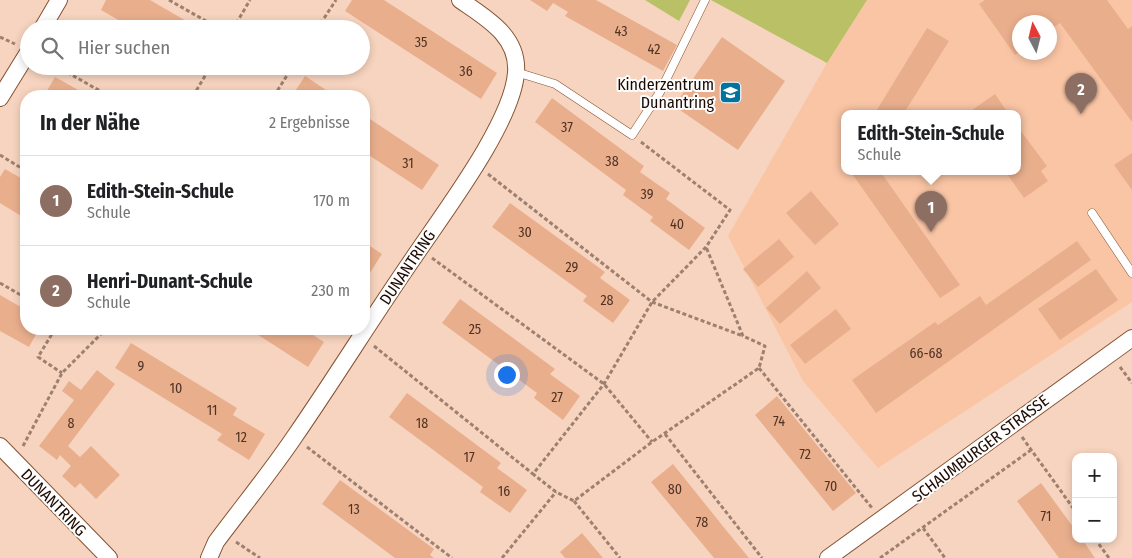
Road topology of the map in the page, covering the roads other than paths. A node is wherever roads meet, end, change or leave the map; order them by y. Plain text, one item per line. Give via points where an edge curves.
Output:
1 (60, 0) edge
2 (460, 0) edge
3 (706, 0) edge
4 (48, 20) edge
5 (20, 66) edge
6 (516, 72) junction
7 (0, 98) edge
8 (1092, 213) dead end
9 (1132, 273) edge
10 (370, 322) edge
11 (362, 335) edge
12 (1132, 338) edge
13 (0, 446) edge
14 (109, 558) edge
15 (209, 558) edge
16 (828, 558) edge

1 - 4 street
2 - 6 street, DUNANTRING via 504,33 512,46
3 - 6 lane via 660,92 632,135 555,84
5 - 7 street
6 - 10 street, DUNANTRING via 509,106 476,164
8 - 9 lane
11 - 15 street, DUNANTRING via 294,437 223,533
12 - 16 street, SCHAUMBURGER STRASSE
13 - 14 street, DUNANTRING

